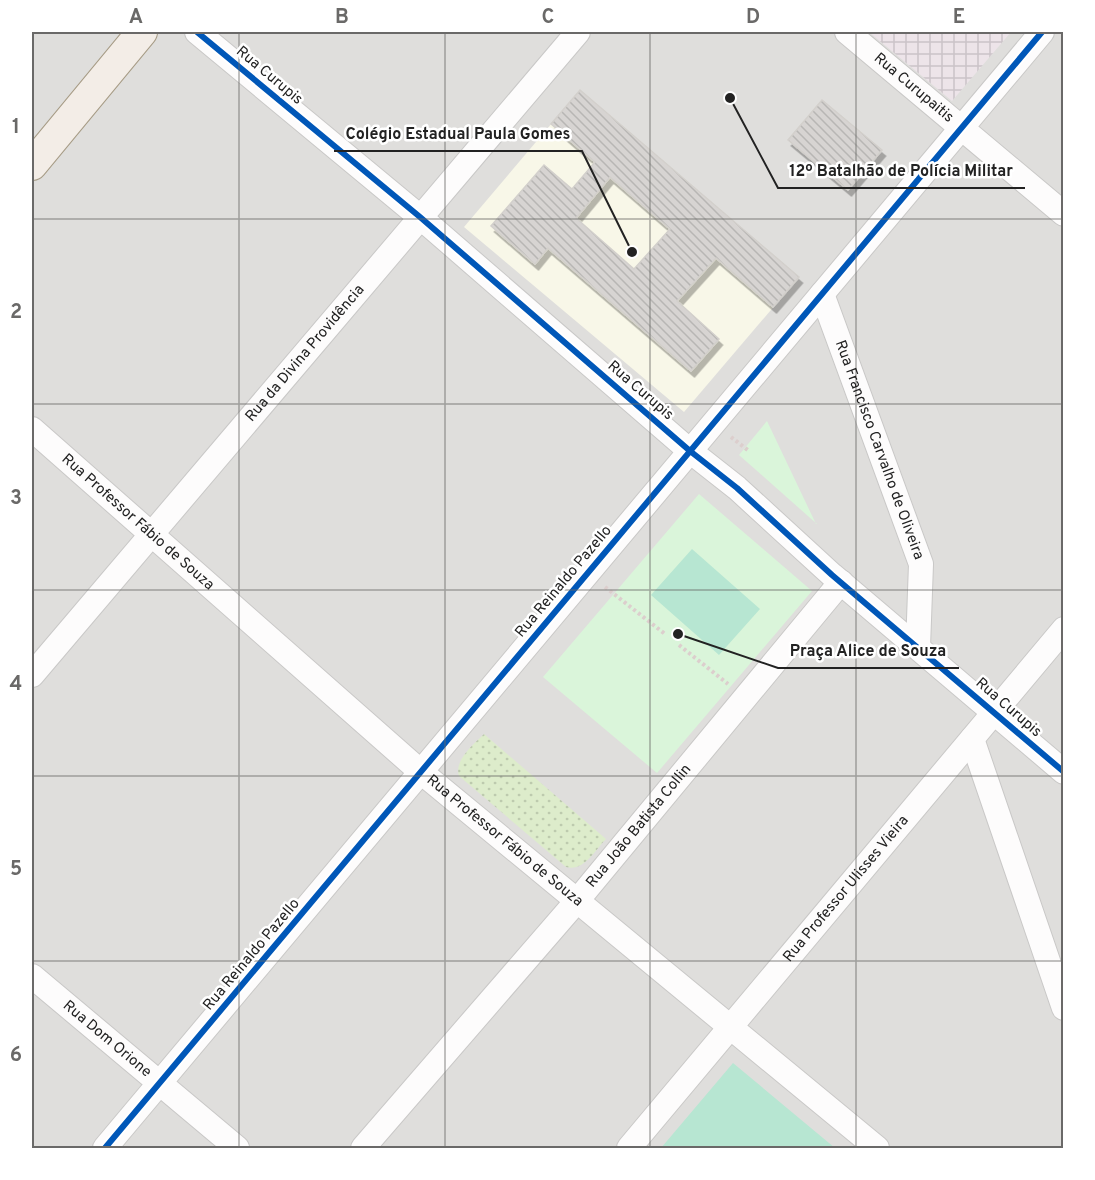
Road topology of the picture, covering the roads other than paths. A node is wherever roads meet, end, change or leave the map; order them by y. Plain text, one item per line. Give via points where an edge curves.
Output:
1 (142, 32) edge
2 (197, 32) edge
3 (578, 32) edge
4 (847, 32) edge
5 (1042, 32) edge
6 (961, 128) junction
7 (32, 165) edge
8 (1064, 214) edge
9 (420, 217) junction
10 (822, 294) junction
11 (32, 429) edge
12 (690, 451) junction
13 (150, 535) junction
14 (841, 582) junction
15 (1064, 629) edge
16 (918, 647) junction
17 (32, 675) edge
18 (994, 712) junction
19 (972, 739) junction
20 (421, 772) junction
21 (1064, 772) edge
22 (576, 902) junction
23 (32, 976) edge
24 (1064, 1008) edge
25 (731, 1027) junction
26 (160, 1084) junction
27 (105, 1149) edge
28 (237, 1149) edge
29 (363, 1149) edge
30 (629, 1149) edge
31 (877, 1149) edge

1 - 7 main road
2 - 9 street, Rua Curupis
3 - 9 street, Rua da Divina Providência
4 - 6 street, Rua Curupaitis
5 - 6 street, Rua Reinaldo Pazello
6 - 8 street, Rua Curupaitis
6 - 10 street, Rua Reinaldo Pazello
9 - 12 street, Rua Curupis
9 - 13 street, Rua da Divina Providência
10 - 12 street, Rua Reinaldo Pazello
10 - 16 street, Rua Francisco Carvalho de Oliveira via 921,564
11 - 13 street, Rua Professor Fábio de Souza
12 - 14 street, Rua Curupis via 738,488
12 - 20 street, Rua Reinaldo Pazello
13 - 17 street, Rua da Divina Providência
13 - 20 street, Rua Professor Fábio de Souza
14 - 16 street, Rua Curupis
14 - 22 street, Rua João Batista Collin
15 - 18 street, Rua Professor Ulisses Vieira
16 - 18 street, Rua Curupis
18 - 19 street, Rua Professor Ulisses Vieira
18 - 21 street, Rua Curupis
19 - 24 street
19 - 25 street, Rua Professor Ulisses Vieira
20 - 22 street, Rua Professor Fábio de Souza
20 - 26 street, Rua Reinaldo Pazello
22 - 25 street, Rua Professor Fábio de Souza
22 - 29 street, Rua João Batista Collin
23 - 26 street, Rua Dom Orione
25 - 30 street, Rua Professor Ulisses Vieira
25 - 31 street, Rua Professor Fábio de Souza
26 - 27 street, Rua Reinaldo Pazello
26 - 28 street, Rua Dom Orione

